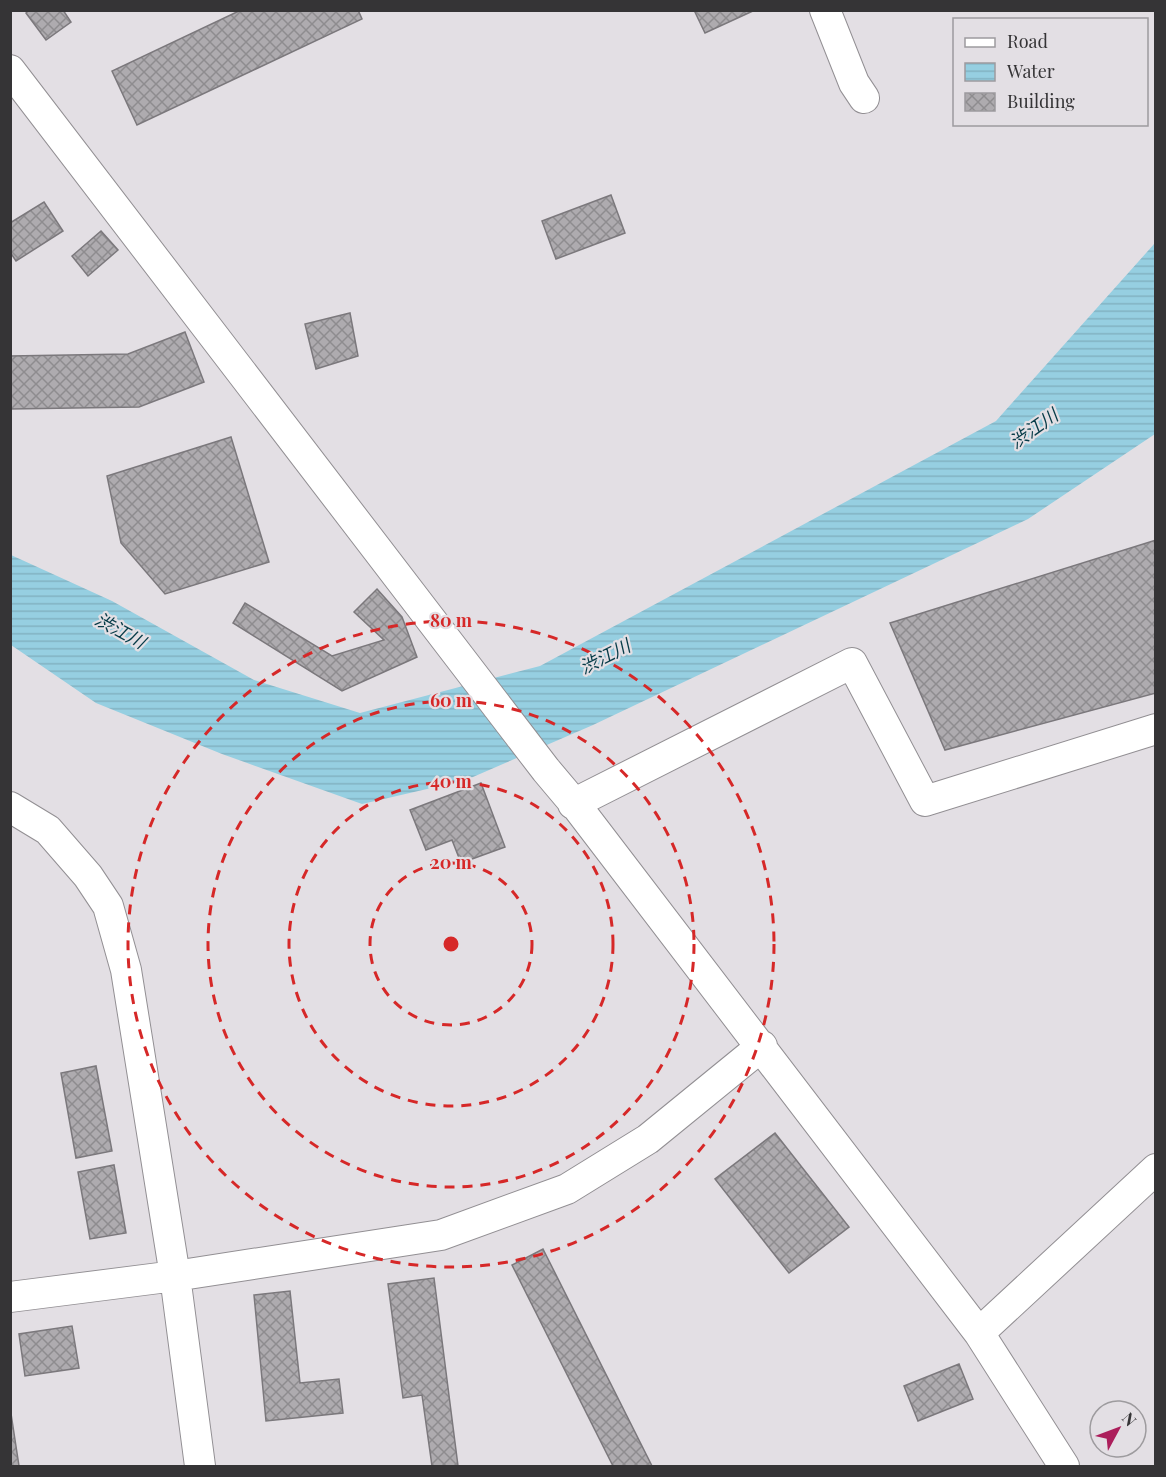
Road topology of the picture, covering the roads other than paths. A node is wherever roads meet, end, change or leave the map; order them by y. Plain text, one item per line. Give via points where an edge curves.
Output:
1 (825, 10) edge
2 (10, 70) edge
3 (864, 98) dead end
4 (1155, 729) edge
5 (573, 804) junction
6 (10, 807) edge
7 (762, 1046) junction
8 (1155, 1169) edge
9 (175, 1276) junction
10 (10, 1297) edge
11 (979, 1333) junction
12 (200, 1467) edge
13 (1064, 1467) edge

1 - 3 street via 854,83
2 - 5 street
4 - 5 street via 925,801 852,663
5 - 7 street
6 - 9 street via 48,830 108,906 126,970
7 - 9 street via 648,1138 567,1189 441,1235
7 - 11 street
8 - 11 street
9 - 10 street
9 - 12 street
11 - 13 street

